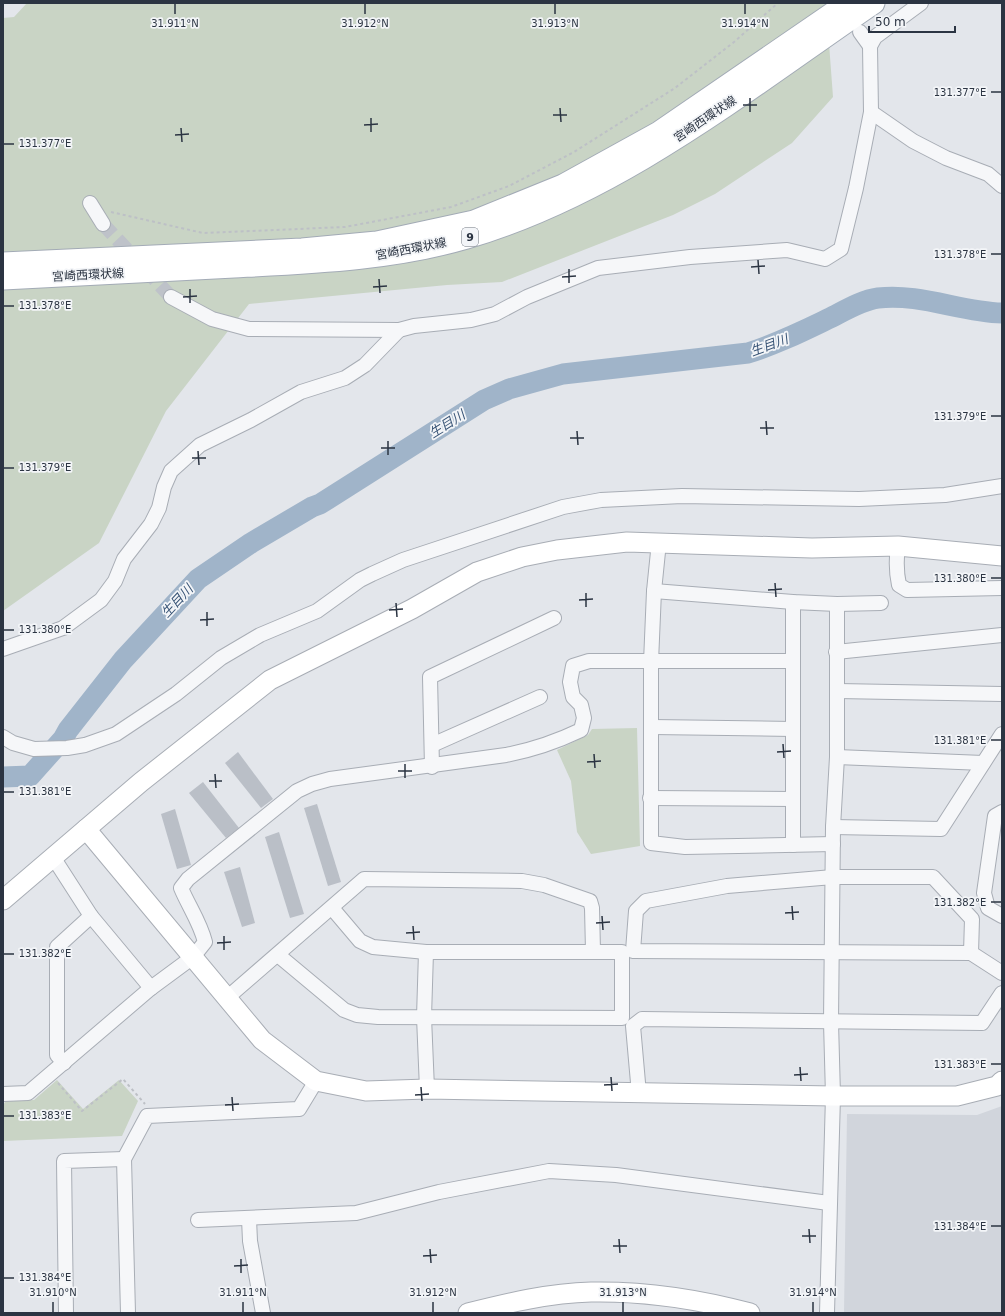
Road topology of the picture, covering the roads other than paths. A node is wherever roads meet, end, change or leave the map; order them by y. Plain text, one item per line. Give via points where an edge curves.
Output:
1 (846, 3) edge
2 (874, 3) edge
3 (921, 3) edge
4 (860, 32) dead end
5 (870, 46) junction
6 (871, 112) junction
7 (1002, 186) edge
8 (90, 203) road end
9 (103, 224) tunnel mouth
10 (3, 263) edge
11 (3, 279) edge
12 (171, 297) tunnel mouth
13 (398, 330) junction
14 (1002, 486) edge
15 (659, 542) junction
16 (898, 546) junction
17 (1002, 556) edge
18 (1002, 588) edge
19 (654, 591) junction
20 (793, 602) junction
21 (881, 603) dead end
22 (837, 604) junction
23 (554, 618) dead end
24 (1002, 635) edge
25 (3, 649) edge
26 (836, 652) junction
27 (793, 661) junction
28 (651, 662) junction
29 (838, 691) junction
30 (1002, 694) edge
31 (540, 697) dead end
32 (652, 727) junction
33 (793, 729) junction
34 (1002, 734) edge
35 (3, 737) edge
36 (432, 745) junction
37 (837, 757) junction
38 (983, 762) junction
39 (432, 767) junction
40 (650, 798) junction
41 (793, 799) junction
42 (1002, 812) edge
43 (833, 827) junction
44 (86, 829) junction
45 (833, 844) junction
46 (793, 845) junction
47 (53, 857) junction
48 (833, 876) junction
49 (3, 900) edge
50 (332, 908) junction
51 (91, 916) junction
52 (1002, 916) edge
53 (593, 951) junction
54 (426, 952) junction
55 (832, 952) junction
56 (971, 953) junction
57 (278, 955) junction
58 (193, 957) junction
59 (1002, 973) edge
60 (151, 988) junction
61 (1002, 993) edge
62 (228, 997) junction
63 (424, 1017) junction
64 (831, 1022) junction
65 (64, 1063) junction
66 (316, 1081) junction
67 (1002, 1081) edge
68 (427, 1089) junction
69 (3, 1094) edge
70 (639, 1094) junction
71 (833, 1096) junction
72 (124, 1160) junction
73 (829, 1203) junction
74 (250, 1219) junction
75 (198, 1220) dead end
76 (66, 1313) edge
77 (128, 1313) edge
78 (263, 1313) edge
79 (468, 1313) edge
80 (750, 1313) edge
81 (827, 1313) edge

1 - 10 main road, 宮崎西環状線 / 9 via 659,132 563,185 474,220 377,242 302,249
2 - 11 main road, 宮崎西環状線 / 9 via 678,138 619,173 547,208 467,238 380,256 306,263
3 - 5 street via 875,37
4 - 5 street
5 - 6 street
6 - 7 street via 913,140 946,158 988,174
6 - 13 street via 841,249 825,258 787,250 690,257 598,268 526,297 495,314
8 - 9 street
12 - 13 street via 212,319 249,329
13 - 25 street via 365,365 345,378 301,392 200,445 171,471 159,508 124,559 115,581 101,600 62,628
14 - 35 street via 945,495 859,499 682,496 601,500 563,507 403,560 360,580 317,611 260,634 221,658 176,694 116,734 85,745 34,749
15 - 16 street via 812,548
15 - 19 street
15 - 44 street via 627,542 557,550 522,557 477,572 412,609 270,680
16 - 17 street
16 - 18 street via 895,567 899,585 907,590
19 - 20 street
19 - 28 street
20 - 22 street
20 - 27 street
21 - 22 street
22 - 26 street
23 - 36 street via 430,677
24 - 26 street
26 - 29 street
27 - 28 street
27 - 33 street
28 - 32 street
28 - 39 street via 589,661 573,666 570,682 573,697 581,704 584,718 581,730 561,740 506,756
29 - 30 street
29 - 37 street
31 - 36 street
32 - 33 street
32 - 40 street
33 - 41 street
34 - 38 street
36 - 39 street
37 - 38 street
37 - 43 street
38 - 43 street via 941,829
39 - 58 street via 330,779 297,791 188,879 181,888 200,924 205,942
40 - 41 street
40 - 46 street via 651,843 685,847
41 - 46 street
42 - 52 street via 995,816 984,893 988,908
43 - 45 street
44 - 47 street
44 - 58 street
45 - 46 street
45 - 48 street
47 - 49 street
47 - 51 street
48 - 55 street
48 - 55 street via 727,886 646,901 636,911 633,952
48 - 56 street via 933,877 972,919
50 - 53 street via 364,879 522,881 544,885 590,901
50 - 54 street via 360,941 372,947
50 - 57 street
51 - 60 street
51 - 65 street via 57,947 57,1055
53 - 54 street
53 - 63 street via 622,952 622,1018
54 - 63 street
55 - 56 street
55 - 64 street
56 - 59 street
57 - 62 street
57 - 63 street via 349,1013 378,1017
58 - 60 street
58 - 62 street
60 - 65 street
61 - 64 street via 982,1023
62 - 66 street via 262,1040
63 - 68 street
64 - 70 street via 642,1019 633,1026
64 - 71 street
65 - 69 street via 28,1093
66 - 68 street via 366,1091
66 - 72 street via 299,1109 147,1116
67 - 71 street via 997,1086 957,1096
68 - 70 street
70 - 71 street
71 - 73 street
72 - 76 street via 64,1161
72 - 77 street
73 - 74 street via 616,1175 549,1171 439,1192 356,1213
73 - 81 street
74 - 75 street
74 - 78 street via 250,1241
79 - 80 street via 513,1302 590,1292 677,1297

